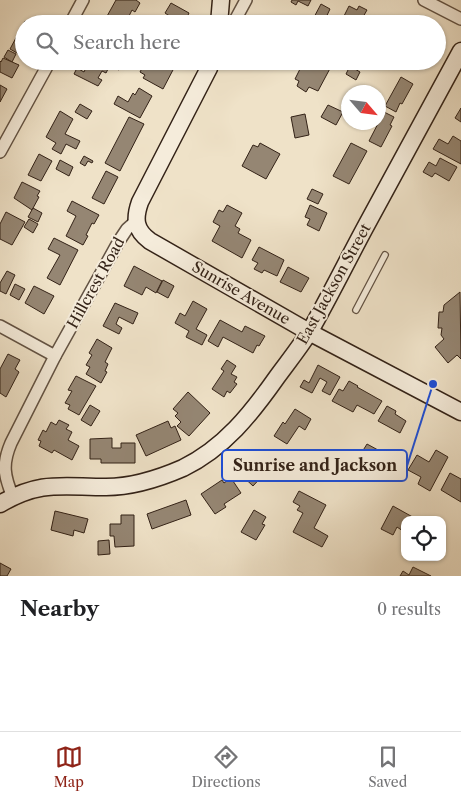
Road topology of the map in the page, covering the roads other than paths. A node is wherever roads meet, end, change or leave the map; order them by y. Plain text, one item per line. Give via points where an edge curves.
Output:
1 (83, 0) edge
2 (220, 0) edge
3 (246, 0) edge
4 (424, 0) edge
5 (75, 15) edge
6 (219, 15) edge
7 (238, 15) edge
8 (461, 19) edge
9 (461, 50) edge
10 (45, 70) edge
11 (208, 70) edge
12 (0, 152) edge
13 (136, 221) junction
14 (385, 255) dead end
15 (356, 310) dead end
16 (0, 326) edge
17 (309, 332) junction
18 (55, 356) junction
19 (461, 412) edge
20 (7, 501) edge

1 - 5 street
2 - 6 street
3 - 7 street
4 - 8 street
9 - 17 street, East Jackson Street
10 - 12 street
11 - 13 street, Hillcrest Road via 143,194
13 - 17 street, Sunrise Avenue via 150,241
13 - 18 street, Hillcrest Road via 119,241
14 - 15 lane
16 - 18 street
17 - 19 street, Sunrise Avenue
17 - 20 street, East Jackson Street via 250,414 233,433 201,458 165,474 123,486 37,488
18 - 20 street, Hillcrest Road via 6,455

